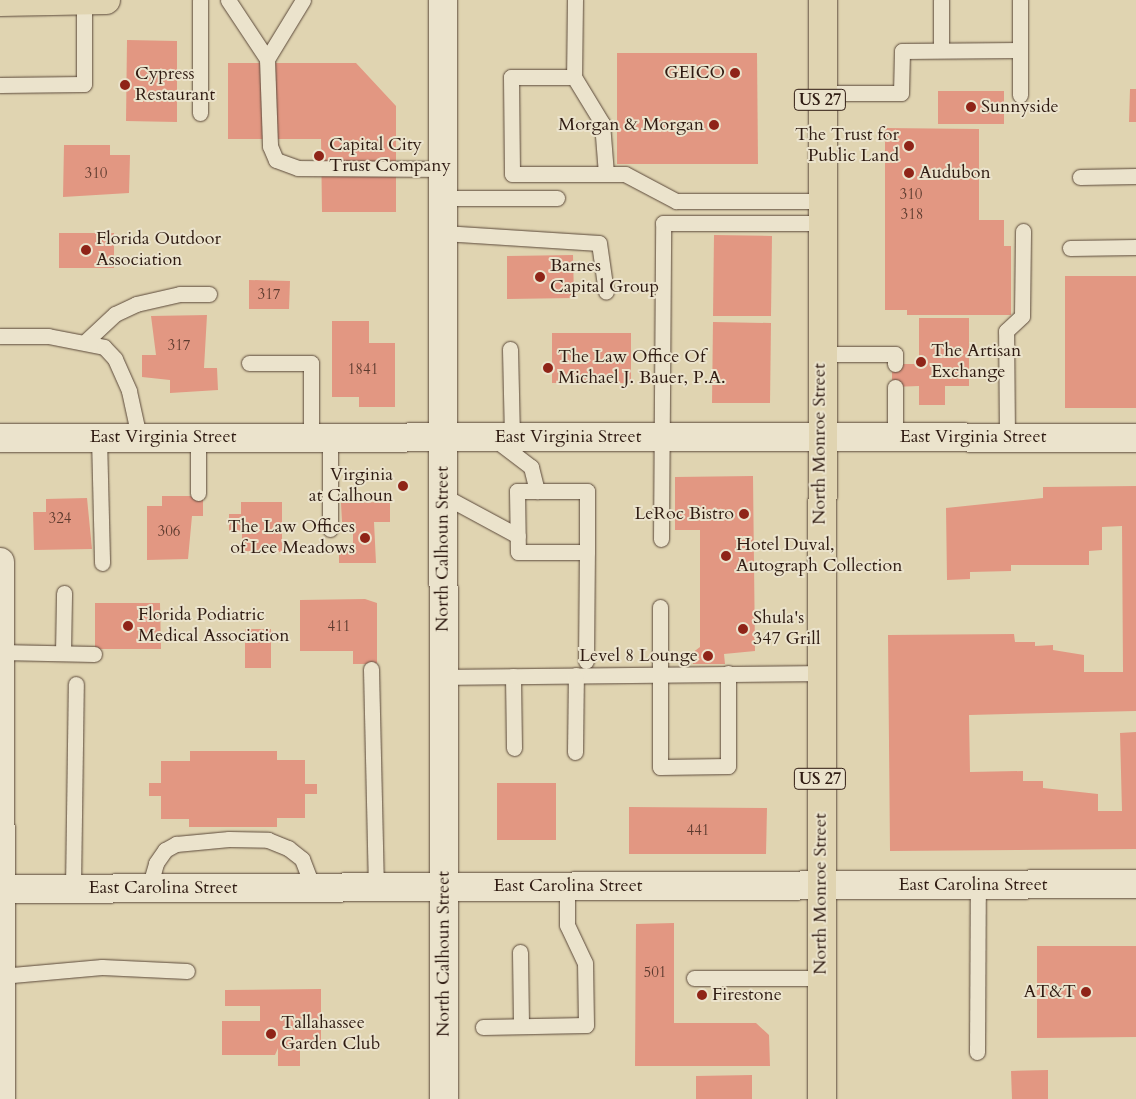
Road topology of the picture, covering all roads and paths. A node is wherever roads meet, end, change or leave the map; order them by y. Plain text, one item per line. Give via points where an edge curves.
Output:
1 (84, 0) edge
2 (106, 0) edge
3 (200, 0) edge
4 (228, 0) edge
5 (303, 0) edge
6 (443, 0) edge
7 (575, 0) edge
8 (823, 0) edge
9 (941, 0) edge
10 (1020, 0) edge
11 (0, 2) edge
12 (941, 50) junction
13 (1020, 50) junction
14 (267, 59) junction
15 (574, 77) junction
16 (0, 85) edge
17 (820, 93) junction
18 (1020, 95) dead end
19 (200, 113) dead end
20 (443, 169) junction
21 (606, 174) junction
22 (1136, 176) edge
23 (1080, 177) dead end
24 (443, 198) junction
25 (557, 198) dead end
26 (821, 212) junction
27 (1023, 231) dead end
28 (443, 233) junction
29 (1136, 247) edge
30 (1070, 248) dead end
31 (606, 292) dead end
32 (209, 294) dead end
33 (0, 336) edge
34 (85, 342) junction
35 (510, 349) dead end
36 (820, 354) junction
37 (249, 363) dead end
38 (895, 364) dead end
39 (895, 387) dead end
40 (502, 437) junction
41 (661, 437) junction
42 (820, 437) junction
43 (895, 437) junction
44 (0, 438) edge
45 (99, 438) junction
46 (139, 438) junction
47 (198, 438) junction
48 (321, 438) junction
49 (443, 438) junction
50 (1007, 438) junction
51 (1136, 438) edge
52 (538, 491) junction
53 (198, 493) dead end
54 (444, 496) junction
55 (330, 529) dead end
56 (518, 536) junction
57 (661, 539) dead end
58 (587, 552) junction
59 (0, 562) edge
60 (102, 563) dead end
61 (64, 593) dead end
62 (660, 607) dead end
63 (0, 652) edge
64 (63, 654) junction
65 (94, 654) dead end
66 (586, 661) dead end
67 (371, 668) dead end
68 (728, 673) junction
69 (820, 673) junction
70 (660, 674) junction
71 (576, 675) junction
72 (513, 676) junction
73 (444, 677) junction
74 (76, 684) dead end
75 (514, 748) dead end
76 (575, 752) dead end
77 (1136, 884) edge
78 (820, 885) junction
79 (978, 885) junction
80 (567, 886) junction
81 (313, 887) junction
82 (376, 887) junction
83 (444, 887) junction
84 (73, 888) junction
85 (149, 888) junction
86 (0, 889) edge
87 (520, 952) dead end
88 (187, 972) dead end
89 (0, 976) edge
90 (694, 978) dead end
91 (821, 978) junction
92 (521, 1026) junction
93 (483, 1027) dead end
94 (977, 1052) dead end
95 (0, 1099) edge
96 (444, 1099) edge
97 (822, 1099) edge

1 - 2 main road
1 - 11 main road
1 - 16 lane via 84,84
3 - 19 lane
4 - 14 lane
5 - 14 lane
6 - 20 street, North Calhoun Street
7 - 15 lane
8 - 17 main road, North Monroe Street / US 27
9 - 12 lane
10 - 13 lane
12 - 13 lane
12 - 17 lane via 902,51 901,94
13 - 18 lane
14 - 20 lane via 270,146 283,164
15 - 21 lane via 602,123
15 - 21 lane via 511,77 512,174
17 - 26 main road, North Monroe Street / US 27
20 - 24 street, North Calhoun Street
21 - 26 lane via 625,174 676,201
22 - 23 lane
24 - 25 lane
24 - 28 street, North Calhoun Street
26 - 36 main road, North Monroe Street / US 27
26 - 41 lane via 663,223
27 - 50 lane via 1022,316 1006,332
28 - 31 lane via 599,242
28 - 49 street, North Calhoun Street
29 - 30 lane
32 - 34 lane via 180,294 136,304 114,314
33 - 34 lane via 48,336
34 - 46 lane via 104,347 115,359 136,413
35 - 40 lane
36 - 38 lane via 895,354
36 - 42 main road, North Monroe Street / US 27
37 - 48 lane via 311,363
39 - 43 lane
40 - 41 street, East Virginia Street
40 - 49 street, East Virginia Street
40 - 52 lane via 531,467
41 - 42 street, East Virginia Street
41 - 57 lane
42 - 43 street, East Virginia Street
42 - 69 main road, North Monroe Street / US 27
43 - 50 street, East Virginia Street
44 - 45 street, East Virginia Street
45 - 46 street, East Virginia Street
45 - 60 lane
46 - 47 street, East Virginia Street
47 - 48 street, East Virginia Street
47 - 53 lane
48 - 49 street, East Virginia Street
48 - 55 lane
49 - 54 street, North Calhoun Street
50 - 51 street, East Virginia Street
52 - 56 lane via 517,491
52 - 58 lane via 588,491
54 - 56 lane
54 - 73 street, North Calhoun Street
56 - 58 lane via 518,552
58 - 66 lane
59 - 63 street
61 - 64 lane
62 - 70 lane
63 - 64 lane
63 - 86 street
64 - 65 lane
67 - 82 lane
68 - 69 lane
68 - 70 lane
68 - 70 lane via 728,766 660,767
69 - 78 main road, North Monroe Street / US 27
70 - 71 lane
71 - 72 lane
71 - 76 lane
72 - 73 lane
72 - 75 lane
73 - 83 street, North Calhoun Street
74 - 84 lane
77 - 79 street, East Carolina Street
78 - 79 street, East Carolina Street
78 - 80 street, East Carolina Street
78 - 91 main road, North Monroe Street / US 27
79 - 94 lane
80 - 83 street, East Carolina Street
80 - 92 lane via 567,925 585,962 586,1025
81 - 82 street, East Carolina Street
81 - 85 street, East Carolina Street
81 - 85 lane via 302,859 288,848 268,840 229,839 176,844 165,850 156,864
82 - 83 street, East Carolina Street
83 - 96 street, North Calhoun Street
84 - 85 street, East Carolina Street
84 - 86 street, East Carolina Street
86 - 89 street
87 - 92 lane
88 - 89 lane via 102,967
89 - 95 street
90 - 91 lane
91 - 97 main road, North Monroe Street / US 27
92 - 93 lane

